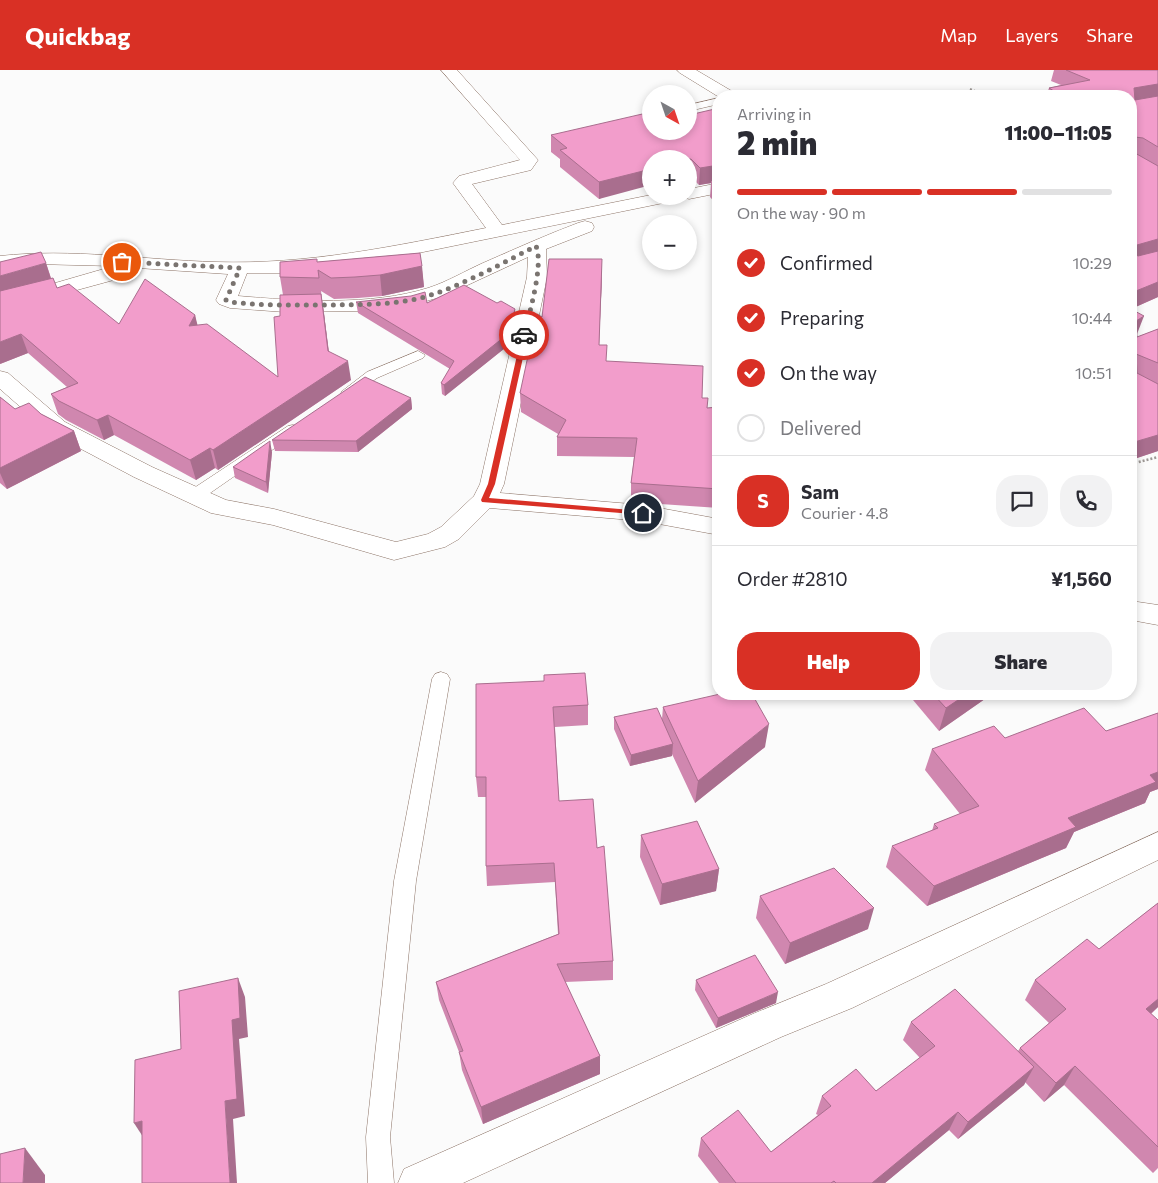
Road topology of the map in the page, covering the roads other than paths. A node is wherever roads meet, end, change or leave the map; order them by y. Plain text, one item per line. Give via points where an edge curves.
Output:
1 (449, 70) edge
2 (685, 70) edge
3 (720, 90) edge
4 (712, 103) edge
5 (698, 106) edge
6 (712, 189) edge
7 (697, 192) edge
8 (642, 202) edge
9 (618, 207) junction
10 (498, 232) junction
11 (536, 246) junction
12 (0, 262) edge
13 (137, 262) junction
14 (240, 268) junction
15 (0, 306) edge
16 (418, 355) dead end
17 (0, 378) edge
18 (332, 402) edge
19 (308, 419) edge
20 (194, 496) junction
21 (484, 500) junction
22 (712, 526) edge
23 (1137, 611) edge
24 (1158, 615) edge
25 (441, 679) dead end
26 (1158, 845) edge
27 (381, 1183) edge
28 (418, 1183) edge

1 - 10 street via 529,160 525,166 465,180 462,184
2 - 3 street
4 - 5 lane
6 - 7 street
8 - 9 street
9 - 10 street
9 - 11 street via 602,219
10 - 14 street via 338,262
11 - 14 street via 427,296 366,305 285,306 230,302 226,300
11 - 21 street via 537,277 492,484
12 - 13 street via 35,258
13 - 14 street
13 - 15 street via 114,274
16 - 18 lane via 372,375
17 - 20 street via 57,427
19 - 20 lane
20 - 21 street via 220,507 274,517 394,551 436,541 450,533
21 - 22 street via 643,513
23 - 24 street
25 - 27 lane via 405,881 378,1137
26 - 28 street via 839,996

